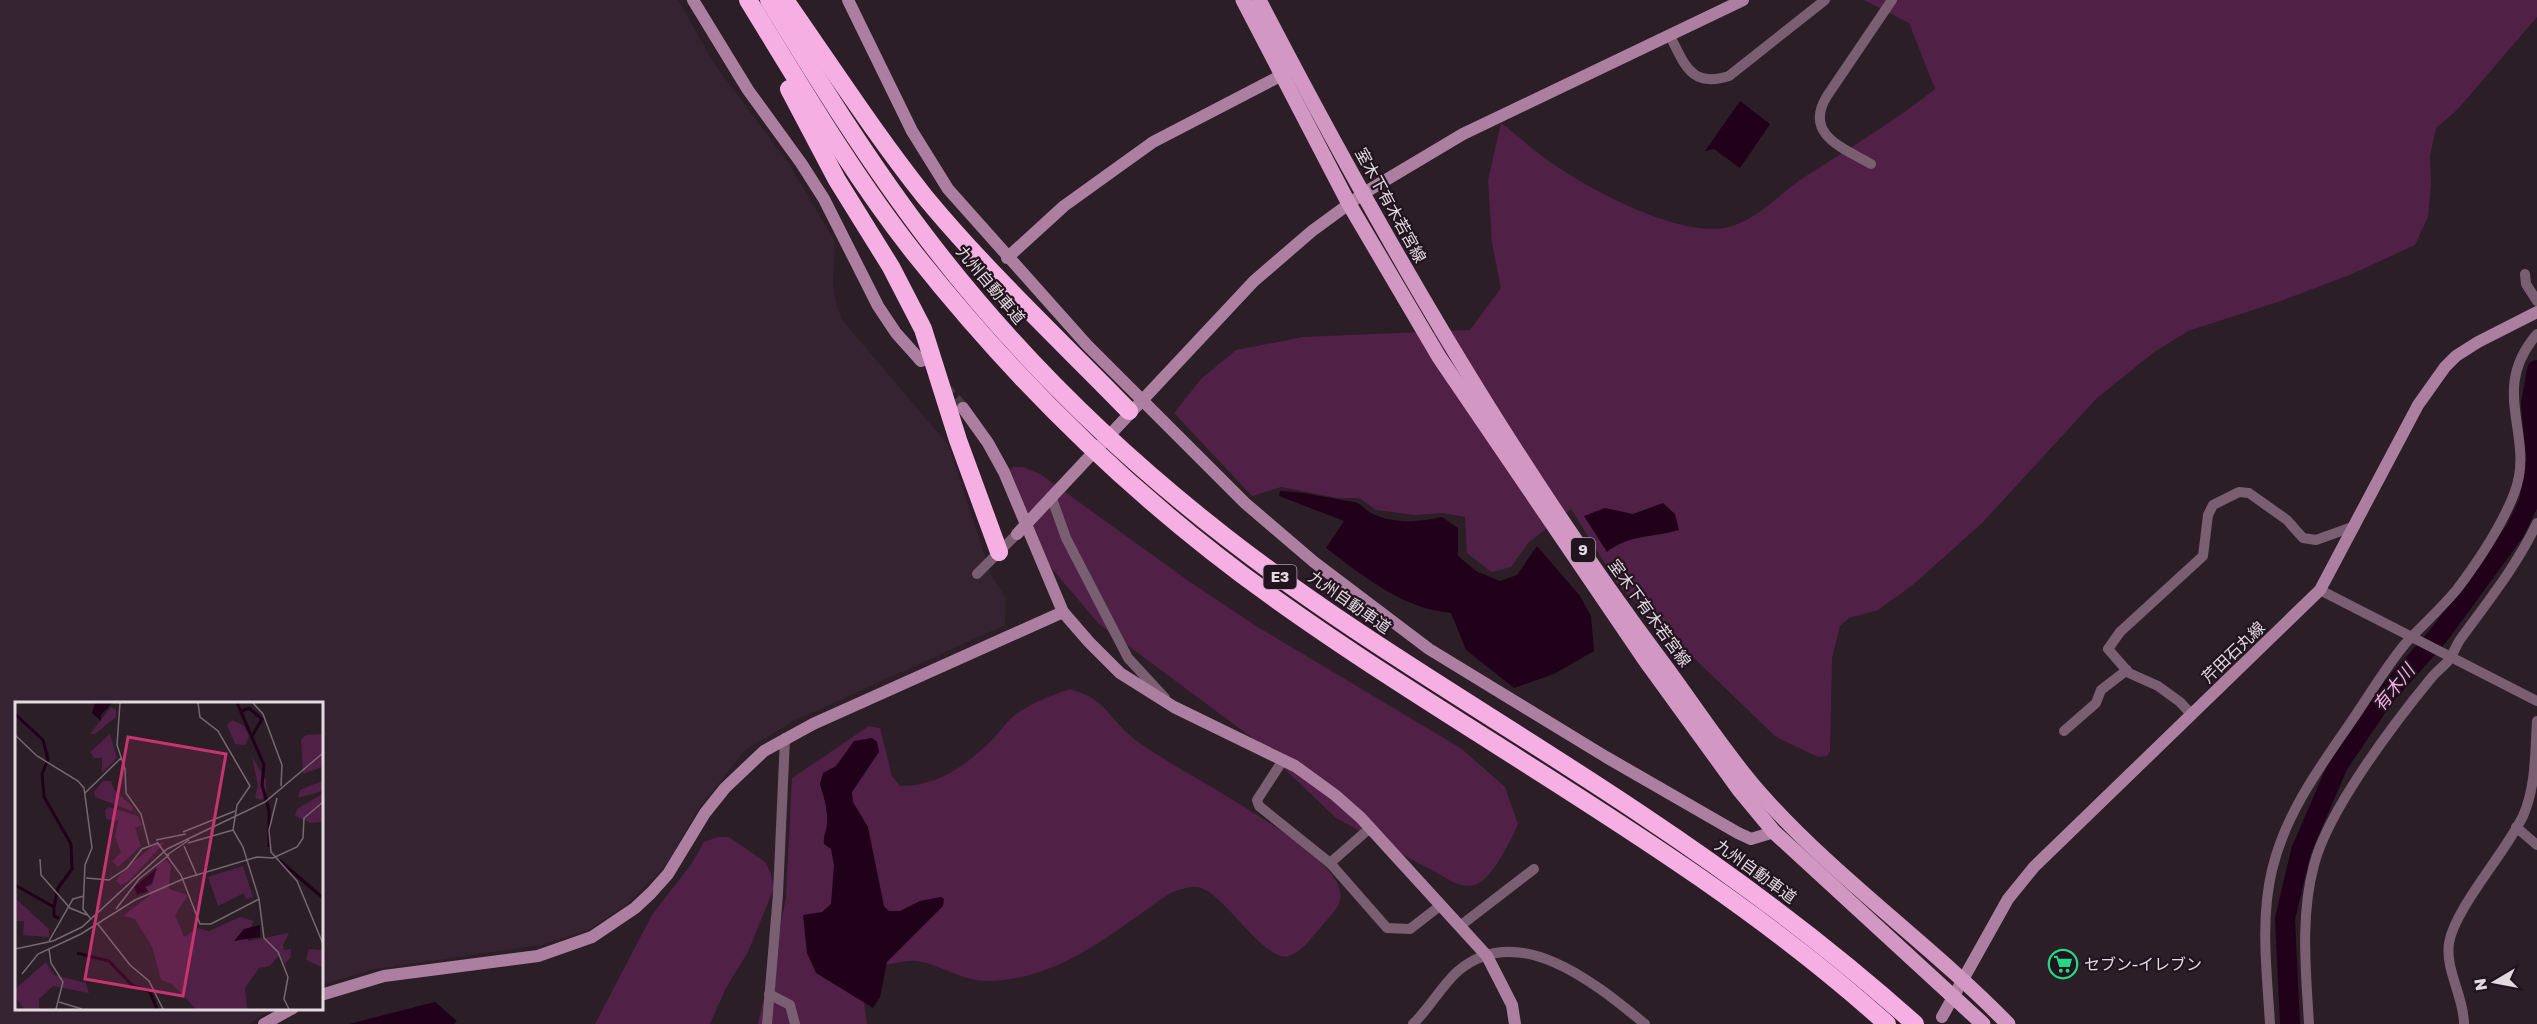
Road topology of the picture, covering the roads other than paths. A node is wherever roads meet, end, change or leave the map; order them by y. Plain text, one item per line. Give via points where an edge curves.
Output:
1 (693, 0) edge
2 (738, 0) edge
3 (748, 0) edge
4 (769, 0) edge
5 (785, 0) edge
6 (848, 0) edge
7 (1244, 0) edge
8 (1259, 0) edge
9 (1743, 0) edge
10 (1825, 0) edge
11 (1892, 0) edge
12 (1670, 36) junction
13 (1288, 71) junction
14 (1871, 164) dead end
15 (1364, 193) junction
16 (1349, 204) junction
17 (1007, 258) junction
18 (2526, 274) dead end
19 (2537, 301) edge
20 (2537, 312) edge
21 (2537, 334) edge
22 (921, 361) dead end
23 (1124, 406) junction
24 (963, 408) tunnel mouth
25 (1051, 496) junction
26 (2537, 524) edge
27 (2355, 526) junction
28 (1017, 534) joint
29 (999, 552) junction
30 (977, 574) dead end
31 (2320, 590) junction
32 (1063, 612) junction
33 (2412, 637) junction
34 (2449, 658) junction
35 (2127, 670) junction
36 (2537, 701) edge
37 (1174, 707) junction
38 (2192, 715) junction
39 (2537, 723) edge
40 (2064, 731) dead end
41 (785, 738) junction
42 (1283, 760) junction
43 (2516, 827) junction
44 (1370, 828) junction
45 (1774, 832) junction
46 (2537, 845) edge
47 (1330, 863) junction
48 (1534, 869) dead end
49 (1441, 905) junction
50 (1460, 926) junction
51 (1487, 956) junction
52 (1964, 979) junction
53 (769, 994) junction
54 (322, 995) edge
55 (1954, 996) junction
56 (291, 1009) edge
57 (1942, 1017) dead end
58 (264, 1024) edge
59 (767, 1024) edge
60 (795, 1024) edge
61 (1413, 1024) edge
62 (1515, 1024) edge
63 (1645, 1024) edge
64 (1887, 1024) edge
65 (1915, 1024) edge
66 (1983, 1024) edge
67 (2008, 1024) edge
68 (2270, 1024) edge
69 (2308, 1024) edge
70 (2464, 1024) edge

1 - 22 street via 748,90 824,199 878,306
2 - 29 highway via 923,328
3 - 64 highway, E3 via 814,108 914,252 1005,360 1068,426 1150,500 1215,553 1327,634 1701,876 1778,933
4 - 65 highway, 九州自動車道 / E3 via 835,106 929,241 1018,347 1163,486 1346,624 1711,862 1791,920
5 - 23 highway via 926,198
6 - 17 street via 912,132 948,189
7 - 13 main road, 室木下有木若宮線 / 9
8 - 13 main road, 室木下有木若宮線 / 9
9 - 12 street
10 - 12 street via 1729,76 1716,80 1692,74
11 - 14 street via 1819,113 1830,140
12 - 15 street via 1463,134
13 - 15 main road, 室木下有木若宮線 / 9
13 - 16 main road, 室木下有木若宮線 / 9
13 - 17 street via 1154,142 1064,207
15 - 16 street
15 - 52 main road, 室木下有木若宮線 / 9 via 1499,424 1624,610 1731,756 1786,821
16 - 23 street via 1254,281 1149,391
16 - 45 main road, 室木下有木若宮線 / 9 via 1488,433 1645,660
17 - 45 street via 1095,353 1245,503 1420,643 1738,833 1751,839
18 - 19 street via 2526,284
20 - 27 street, 芹田石丸線 via 2478,342 2445,367 2418,405
21 - 33 street via 2514,376 2513,411 2521,454 2514,492 2468,573
23 - 25 street
24 - 32 street via 1004,472
25 - 28 street
25 - 37 street via 1066,538 1128,658
26 - 34 street via 2505,579
27 - 31 street, 芹田石丸線
27 - 35 street via 2316,540 2303,538 2287,520 2249,493 2239,492 2213,504 2203,556 2109,645 2108,649
28 - 29 street
29 - 30 street
31 - 33 street
31 - 38 street, 芹田石丸線
32 - 37 street via 1120,673
32 - 41 street
33 - 34 street
33 - 68 street via 2300,796 2280,845 2266,914
34 - 36 street
34 - 69 street via 2362,773 2317,856 2307,901 2305,937
35 - 38 street via 2158,686
35 - 40 street via 2101,690 2096,703
37 - 42 street
38 - 52 street, 芹田石丸線 via 2019,884
39 - 43 street via 2532,784
41 - 53 street
41 - 54 street via 751,761 725,788 651,893 636,908 591,937 538,956 384,976
42 - 44 street via 1335,795
42 - 47 street via 1257,800 1258,806
43 - 46 street
43 - 70 street via 2457,921 2450,941 2448,959
44 - 47 street
44 - 49 street
45 - 55 main road, 室木下有木若宮線 / 9
47 - 49 street via 1387,928 1410,929
48 - 50 street
49 - 50 street
50 - 51 street
51 - 61 street via 1458,971
51 - 62 street via 1512,1005
51 - 63 street via 1499,951 1531,955 1565,966 1597,985
52 - 55 street, 芹田石丸線
52 - 67 main road, 室木下有木若宮線 / 9
53 - 59 street
53 - 60 street via 790,1005
55 - 57 street, 芹田石丸線
55 - 66 main road, 室木下有木若宮線 / 9
56 - 58 street

